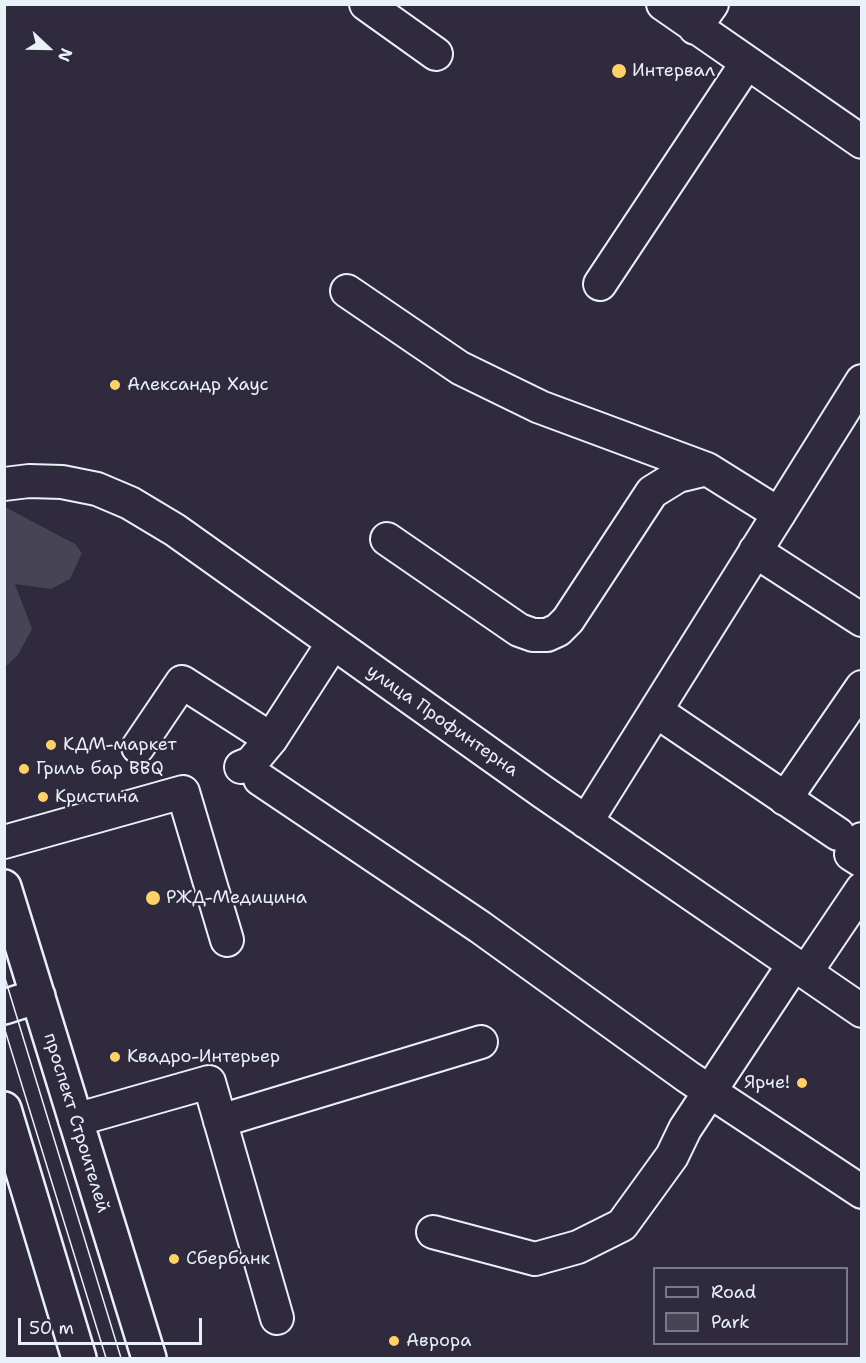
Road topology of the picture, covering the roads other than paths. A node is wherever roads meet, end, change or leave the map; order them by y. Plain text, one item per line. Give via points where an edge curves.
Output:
1 (366, 4) edge
2 (663, 4) edge
3 (707, 11) edge
4 (436, 54) dead end
5 (746, 63) junction
6 (861, 142) edge
7 (600, 284) dead end
8 (346, 291) dead end
9 (861, 381) edge
10 (707, 469) junction
11 (4, 484) edge
12 (779, 514) junction
13 (387, 539) dead end
14 (755, 551) junction
15 (861, 620) edge
16 (333, 643) junction
17 (861, 687) edge
18 (656, 711) junction
19 (271, 740) junction
20 (138, 747) dead end
21 (785, 799) junction
22 (586, 822) junction
23 (849, 837) edge
24 (4, 843) edge
25 (861, 861) edge
26 (4, 886) edge
27 (861, 889) edge
28 (227, 940) dead end
29 (800, 968) junction
30 (38, 996) junction
31 (4, 1007) edge
32 (861, 1011) edge
33 (481, 1042) dead end
34 (710, 1092) junction
35 (4, 1108) edge
36 (75, 1120) junction
37 (220, 1121) junction
38 (861, 1192) edge
39 (434, 1232) dead end
40 (277, 1318) dead end
41 (79, 1359) edge
42 (149, 1359) edge

1 - 4 street
2 - 3 street
3 - 5 street
5 - 6 street
5 - 7 street
8 - 10 street via 460,368 540,407
9 - 12 street
10 - 12 street
10 - 13 street via 678,476 652,492 568,620 547,634 519,630
11 - 16 street, улица Профинтерна via 62,482 97,489 130,503 175,530
12 - 14 street
14 - 15 street
14 - 18 street
16 - 19 street
16 - 22 street, улица Профинтерна
17 - 21 street
18 - 21 street
18 - 22 street
19 - 20 street via 182,682
19 - 34 street via 251,763 250,773 480,927
21 - 23 street
22 - 29 street, улица Профинтерна
23 - 25 street via 851,854
24 - 28 street via 183,792
26 - 30 main road, проспект Строителей
27 - 29 street
29 - 32 street, улица Профинтерна
29 - 34 street
30 - 31 main road
30 - 36 main road, проспект Строителей
33 - 37 street
34 - 38 street
34 - 39 street via 672,1156 622,1225 578,1247 535,1259
35 - 41 main road
36 - 37 street via 209,1082
36 - 42 main road, проспект Строителей
37 - 40 street

